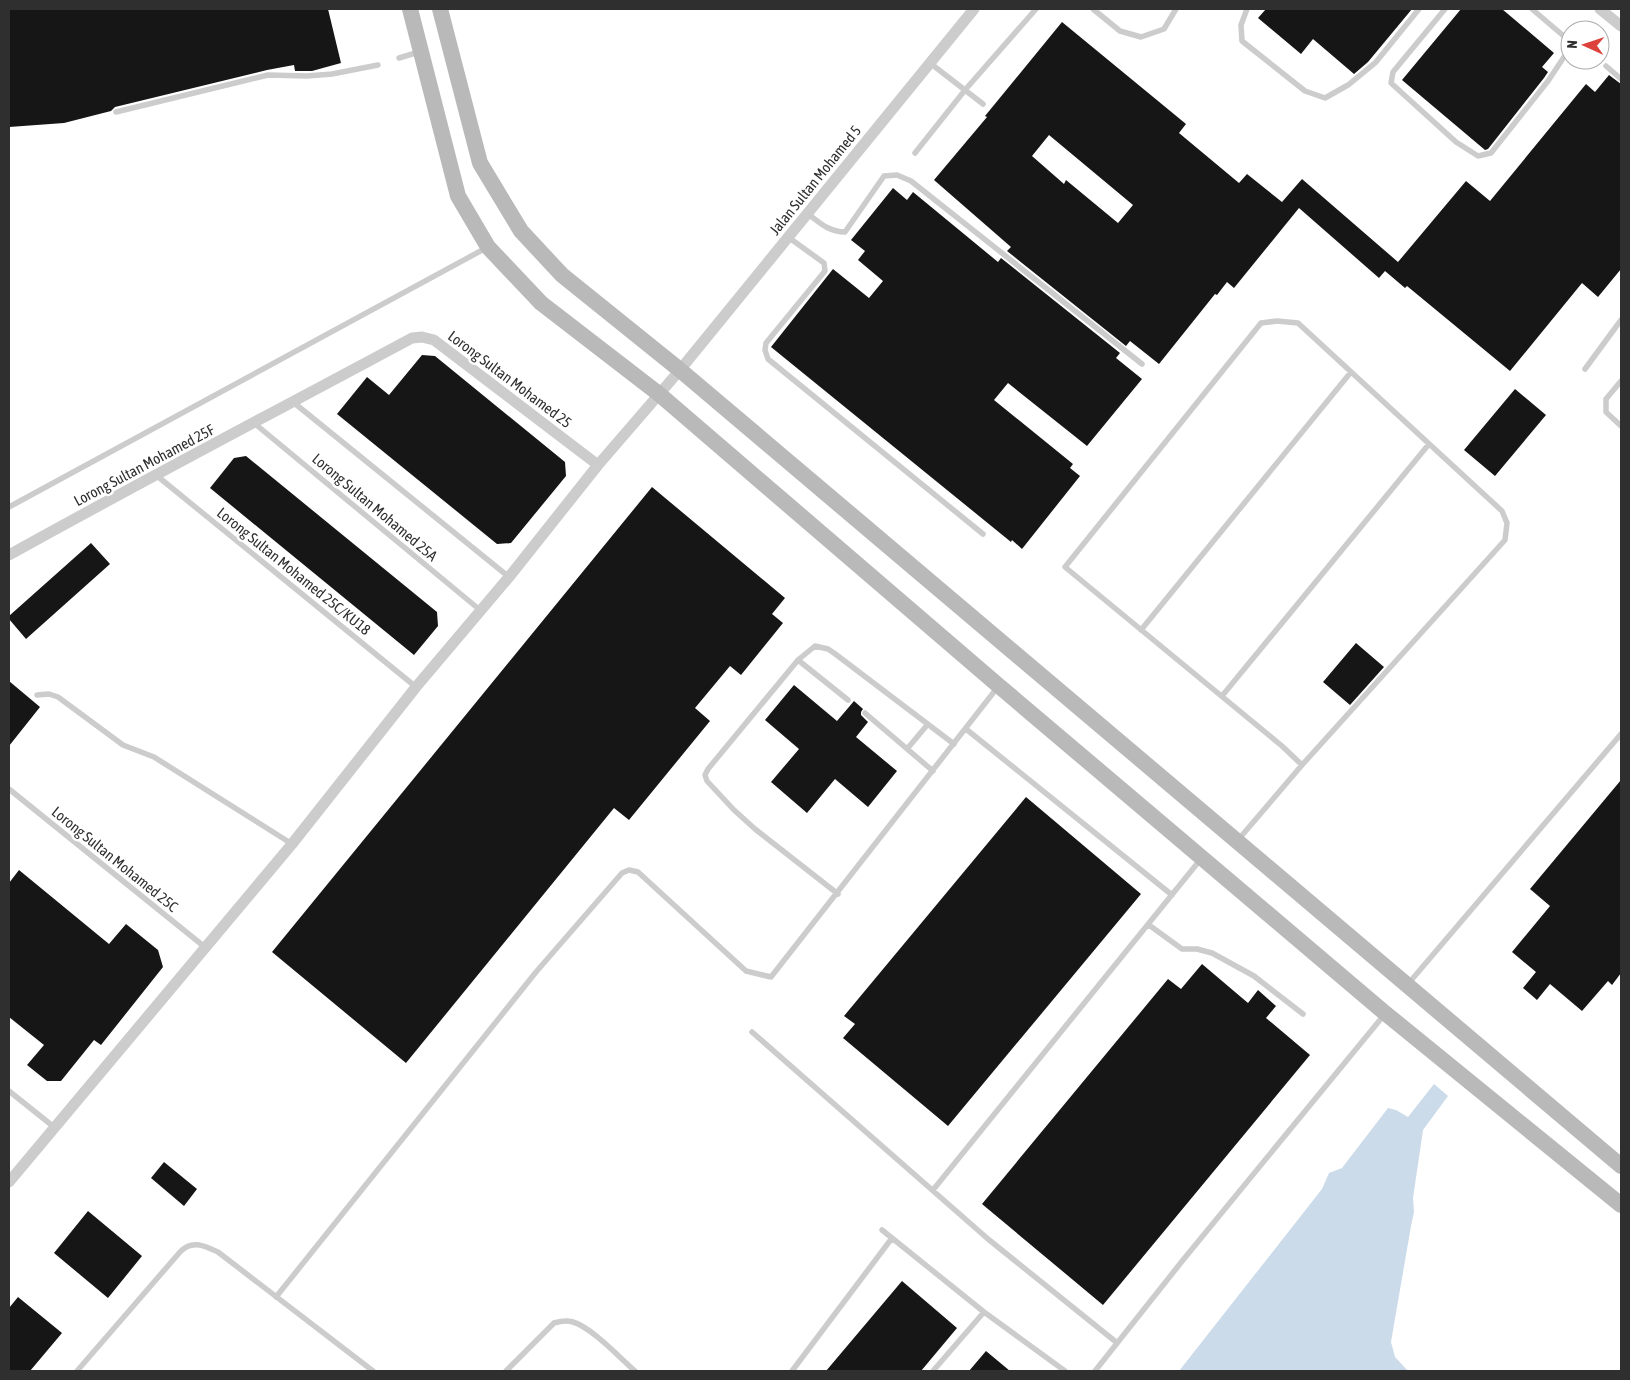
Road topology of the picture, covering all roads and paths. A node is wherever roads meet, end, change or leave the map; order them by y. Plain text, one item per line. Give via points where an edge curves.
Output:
1 (410, 9) edge
2 (440, 9) edge
3 (974, 9) edge
4 (1036, 9) edge
5 (1093, 9) edge
6 (1176, 9) edge
7 (1247, 9) edge
8 (1419, 9) edge
9 (1445, 9) edge
10 (1532, 9) edge
11 (1600, 9) edge
12 (1621, 26) edge
13 (421, 52) junction
14 (399, 58) dead end
15 (930, 63) junction
16 (378, 65) dead end
17 (1610, 69) edge
18 (1621, 79) edge
19 (966, 90) junction
20 (983, 104) dead end
21 (116, 112) dead end
22 (915, 153) dead end
23 (807, 213) junction
24 (788, 237) junction
25 (488, 248) junction
26 (1621, 320) edge
27 (1142, 364) dead end
28 (1584, 369) dead end
29 (680, 370) junction
30 (1351, 372) junction
31 (1621, 381) edge
32 (659, 394) junction
33 (293, 402) junction
34 (254, 423) junction
35 (1621, 426) edge
36 (1429, 444) junction
37 (598, 465) junction
38 (155, 474) junction
39 (9, 507) edge
40 (983, 534) dead end
41 (9, 555) edge
42 (509, 577) junction
43 (480, 610) junction
44 (1141, 630) junction
45 (798, 660) junction
46 (999, 686) junction
47 (416, 687) junction
48 (37, 695) dead end
49 (1222, 696) junction
50 (848, 700) dead end
51 (864, 713) dead end
52 (928, 724) junction
53 (966, 729) junction
54 (1621, 734) edge
55 (954, 744) junction
56 (907, 749) junction
57 (1302, 765) junction
58 (933, 770) junction
59 (9, 789) edge
60 (1236, 842) junction
61 (292, 844) junction
62 (1202, 858) junction
63 (838, 894) junction
64 (1172, 895) junction
65 (1148, 926) junction
66 (206, 948) junction
67 (1406, 986) junction
68 (1385, 1013) junction
69 (1303, 1014) dead end
70 (752, 1032) dead end
71 (9, 1090) edge
72 (54, 1127) junction
73 (1621, 1166) edge
74 (9, 1182) edge
75 (933, 1190) junction
76 (1621, 1205) edge
77 (882, 1230) dead end
78 (892, 1238) junction
79 (276, 1297) junction
80 (984, 1312) junction
81 (1116, 1342) junction
82 (77, 1371) edge
83 (373, 1371) edge
84 (506, 1371) edge
85 (635, 1371) edge
86 (792, 1371) edge
87 (933, 1371) edge
88 (1065, 1371) edge
89 (1094, 1371) edge

1 - 13 street
2 - 29 street via 480,163 521,232 562,275
3 - 15 street, Jalan Sultan Mohamed 5
4 - 19 lane
5 - 6 lane via 1120,31 1141,37 1164,29
7 - 8 lane via 1241,25 1242,40 1304,91 1325,98 1348,85 1376,62
9 - 10 lane via 1393,72 1391,83 1456,142 1478,156 1491,152 1566,54 1569,44 1566,38
11 - 12 street
13 - 14 lane
13 - 25 street via 458,196
15 - 19 lane
15 - 23 street, Jalan Sultan Mohamed 5
16 - 21 lane via 332,74 268,75
17 - 18 lane
19 - 20 lane
19 - 22 lane
23 - 24 street, Jalan Sultan Mohamed 5
23 - 27 lane via 825,228 845,232 884,176 897,175 911,181
24 - 29 street, Jalan Sultan Mohamed 5
24 - 40 lane via 824,263 826,271 766,343 768,359
25 - 32 street via 541,303
25 - 39 lane
26 - 28 lane
29 - 32 street, Jalan Sultan Mohamed 5
29 - 60 street
30 - 36 lane
30 - 44 lane
30 - 44 lane via 1298,323 1261,323 1065,567
31 - 35 lane via 1606,399 1606,412
32 - 37 street, Jalan Sultan Mohamed 5
32 - 46 street
33 - 34 street, Lorong Sultan Mohamed 25F
33 - 37 street, Lorong Sultan Mohamed 25 via 412,338 422,337 434,340
33 - 42 lane
34 - 38 street, Lorong Sultan Mohamed 25F
34 - 43 lane, Lorong Sultan Mohamed 25A
36 - 49 lane
36 - 57 lane via 1502,511 1508,523 1505,540
37 - 42 street, Jalan Sultan Mohamed 5
38 - 41 street, Lorong Sultan Mohamed 25F
38 - 47 lane, Lorong Sultan Mohamed 25C/KU18
42 - 43 street, Jalan Sultan Mohamed 5
43 - 47 street, Jalan Sultan Mohamed 5
44 - 49 lane
45 - 50 lane
45 - 52 lane via 812,647 828,649
45 - 63 lane via 708,769 706,778 755,829
46 - 53 lane
46 - 62 street
47 - 61 street, Jalan Sultan Mohamed 5
48 - 61 lane via 58,697 123,745 154,757
49 - 57 lane
51 - 56 lane
52 - 55 lane
52 - 56 lane
53 - 55 lane
53 - 64 lane
54 - 67 lane
55 - 58 lane
56 - 58 lane
57 - 60 lane
58 - 63 lane
59 - 66 lane, Lorong Sultan Mohamed 25C
60 - 67 street
61 - 66 street, Jalan Sultan Mohamed 5
62 - 64 lane
62 - 68 street
63 - 79 lane via 771,978 746,971 638,872 629,870 622,873 536,972
64 - 65 lane
65 - 69 lane via 1182,948 1212,953 1254,976
65 - 75 lane
66 - 72 street, Jalan Sultan Mohamed 5
67 - 73 street
68 - 76 street
68 - 81 lane
70 - 75 lane
71 - 72 lane
72 - 74 street, Jalan Sultan Mohamed 5
75 - 81 lane via 988,1239
77 - 78 lane
78 - 80 lane
78 - 86 lane
79 - 82 lane via 218,1252 194,1244 185,1247
79 - 83 lane
80 - 87 lane
80 - 88 lane
81 - 89 lane
84 - 85 lane via 554,1323 562,1320 585,1328

